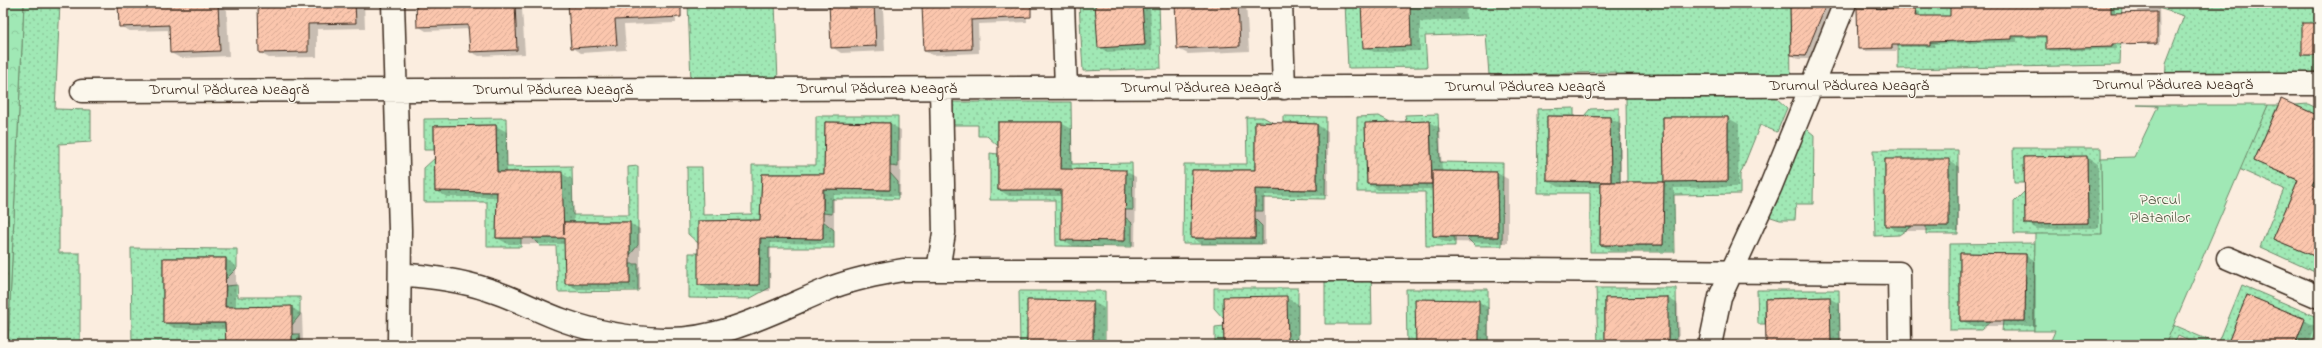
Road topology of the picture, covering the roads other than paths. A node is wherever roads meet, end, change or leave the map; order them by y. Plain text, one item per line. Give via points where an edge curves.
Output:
1 (394, 3) edge
2 (1063, 3) edge
3 (1281, 3) edge
4 (1845, 3) edge
5 (2319, 84) edge
6 (1810, 87) junction
7 (1066, 88) junction
8 (1284, 88) junction
9 (941, 89) junction
10 (397, 90) junction
11 (82, 91) dead end
12 (2228, 258) dead end
13 (938, 270) junction
14 (1733, 271) junction
15 (400, 274) junction
16 (2319, 298) edge
17 (399, 345) edge
18 (1710, 345) edge
19 (1900, 345) edge

1 - 10 street
2 - 7 street
3 - 8 street
4 - 6 street
5 - 6 street, Drumul Pădurea Neagră
6 - 8 street, Drumul Pădurea Neagră
6 - 14 street
7 - 8 street, Drumul Pădurea Neagră
7 - 9 street, Drumul Pădurea Neagră
9 - 10 street, Drumul Pădurea Neagră
9 - 13 street via 944,233
10 - 11 street, Drumul Pădurea Neagră
10 - 15 street
12 - 16 street
13 - 14 street
13 - 15 street via 903,270 872,275 834,287 748,323 690,337 664,339 586,328 464,282
14 - 18 street via 1720,297
14 - 19 street via 1898,273
15 - 17 street

